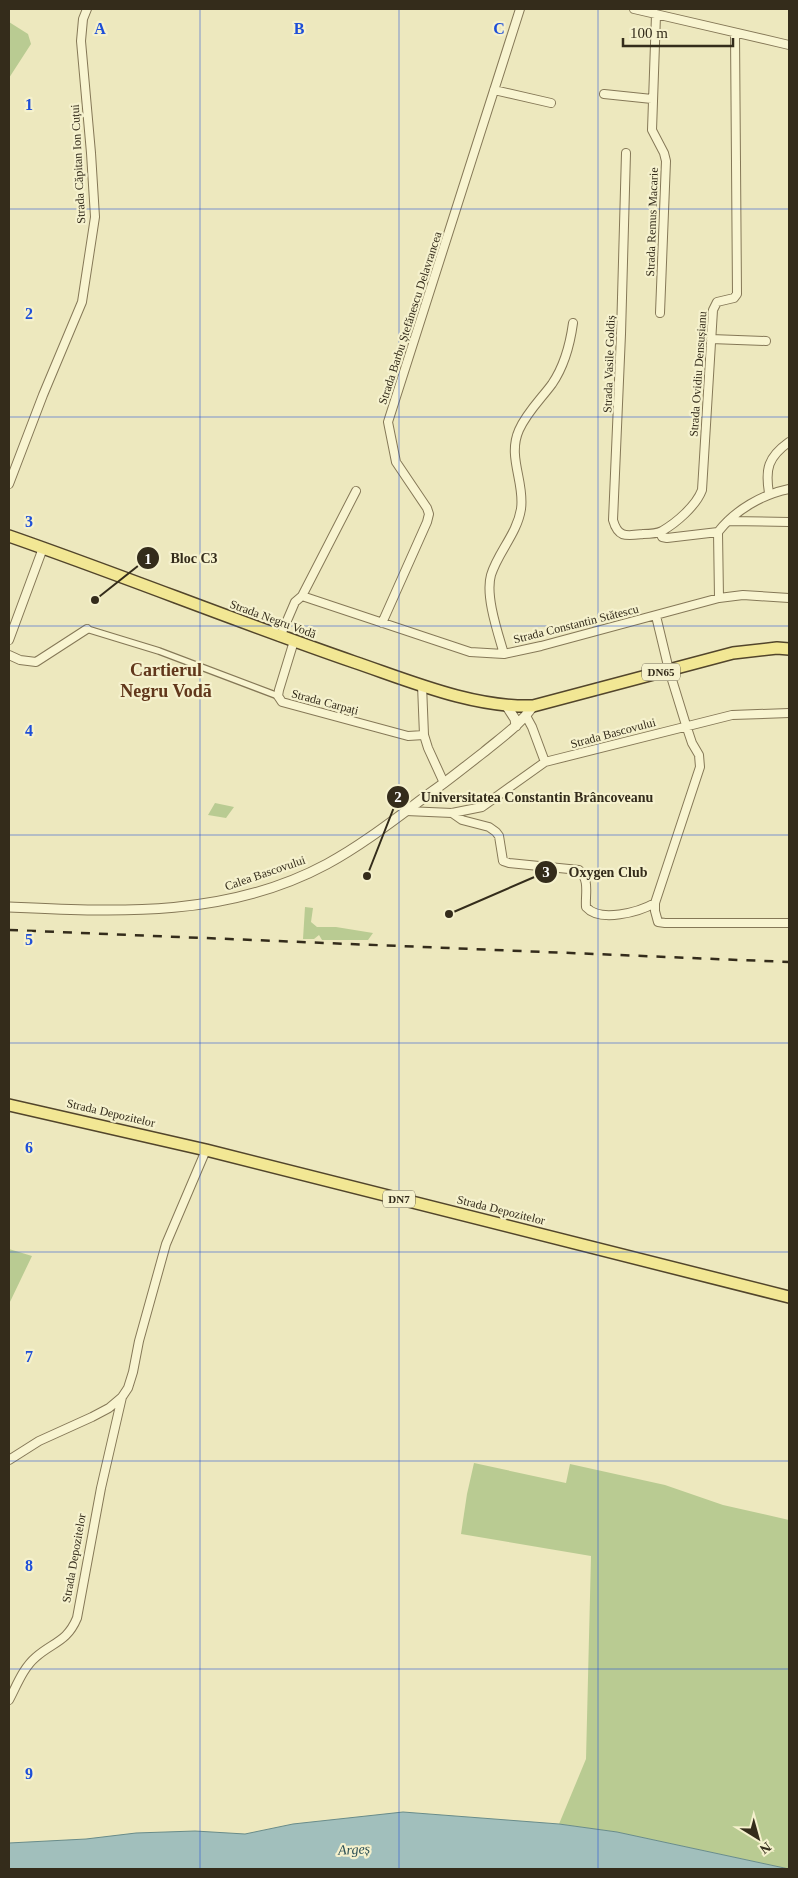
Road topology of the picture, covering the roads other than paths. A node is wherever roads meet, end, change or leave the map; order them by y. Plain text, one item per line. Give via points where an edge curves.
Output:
1 (87, 9) edge
2 (520, 9) edge
3 (634, 9) edge
4 (656, 15) junction
5 (735, 33) junction
6 (789, 45) edge
7 (494, 90) junction
8 (604, 94) dead end
9 (652, 99) junction
10 (551, 103) dead end
11 (626, 153) dead end
12 (660, 313) dead end
13 (573, 323) dead end
14 (711, 339) junction
15 (766, 341) dead end
16 (789, 442) edge
17 (9, 484) edge
18 (789, 489) edge
19 (356, 491) dead end
20 (769, 493) junction
21 (728, 521) junction
22 (789, 522) edge
23 (660, 532) junction
24 (718, 532) junction
25 (9, 536) edge
26 (43, 548) junction
27 (302, 596) junction
28 (719, 598) junction
29 (789, 598) edge
30 (656, 616) junction
31 (382, 623) junction
32 (87, 629) joint
33 (280, 636) junction
34 (9, 640) edge
35 (294, 641) junction
36 (789, 649) edge
37 (504, 654) junction
38 (9, 655) edge
39 (669, 670) junction
40 (422, 685) junction
41 (278, 696) junction
42 (506, 705) junction
43 (533, 706) junction
44 (789, 713) edge
45 (526, 716) junction
46 (686, 725) junction
47 (516, 726) junction
48 (424, 735) junction
49 (545, 762) junction
50 (444, 783) junction
51 (406, 811) junction
52 (452, 813) junction
53 (655, 903) junction
54 (9, 907) edge
55 (789, 923) edge
56 (9, 1105) edge
57 (206, 1150) junction
58 (789, 1297) edge
59 (122, 1397) junction
60 (9, 1460) edge
61 (9, 1700) edge

1 - 17 street, Strada Căpitan Ion Cuțui via 81,41 95,217 82,302
2 - 7 street, Strada Barbu Ștefănescu Delavrancea
3 - 4 street
4 - 5 street
4 - 9 street, Strada Remus Macarie
5 - 6 street
5 - 14 street, Strada Ovidiu Densușianu via 736,294 734,298 714,305
7 - 10 street
7 - 31 street, Strada Barbu Ștefănescu Delavrancea via 388,422 396,462 429,514
8 - 9 street
9 - 12 street, Strada Remus Macarie via 652,130 666,161
11 - 23 street, Strada Vasile Goldiș via 613,520 620,534 627,536
13 - 37 street via 564,363 518,431 514,447 521,508 517,524 491,575 489,587
14 - 15 street
14 - 23 street, Strada Ovidiu Densușianu via 702,490 695,504
16 - 20 street via 773,456 768,466
18 - 20 street
19 - 27 street
20 - 21 street
21 - 22 street
21 - 24 street
23 - 24 street via 667,538
24 - 28 street
25 - 26 main road, Strada Negru Vodă
26 - 33 main road, Strada Negru Vodă
26 - 34 street
27 - 31 street, Strada Constantin Stătescu
27 - 33 street via 295,602
28 - 29 street, Strada Constantin Stătescu via 743,595
28 - 30 street, Strada Constantin Stătescu
30 - 37 street, Strada Constantin Stătescu
30 - 39 street
31 - 37 street, Strada Constantin Stătescu via 470,652
32 - 38 street via 36,662
32 - 41 street via 159,651
33 - 35 main road, Strada Negru Vodă
35 - 40 main road, Strada Negru Vodă
35 - 41 street, Strada Carpați
36 - 39 main road, DN65 via 733,653
39 - 43 main road, DN65
39 - 46 street
40 - 42 main road, Strada Negru Vodă
40 - 48 street
41 - 48 street, Strada Carpați via 282,702 408,736
42 - 43 main road, Strada Negru Vodă
42 - 47 street
43 - 45 street, Calea Bascovului
44 - 46 street, Strada Bascovului via 732,714
45 - 47 street, Calea Bascovului
45 - 49 street
46 - 49 street, Strada Bascovului
46 - 53 street via 699,755 700,767
47 - 50 street, Calea Bascovului
48 - 50 street
49 - 52 street, Strada Bascovului via 482,807
50 - 51 street, Calea Bascovului
51 - 52 street, Strada Bascovului
51 - 54 street, Calea Bascovului via 326,864 292,880 229,899 194,906 130,911
52 - 53 street via 496,832 503,861 579,870 585,876 586,907 591,912 604,915 631,912
53 - 55 street via 658,922
56 - 57 main road, Strada Depozitelor / DN7
57 - 58 main road, Strada Depozitelor / DN7
57 - 59 street, Strada Depozitelor via 166,1244 133,1372
59 - 60 street, Strada Depozitelor via 92,1418 39,1441
59 - 61 street, Strada Depozitelor via 101,1488 78,1618 62,1640 36,1656

